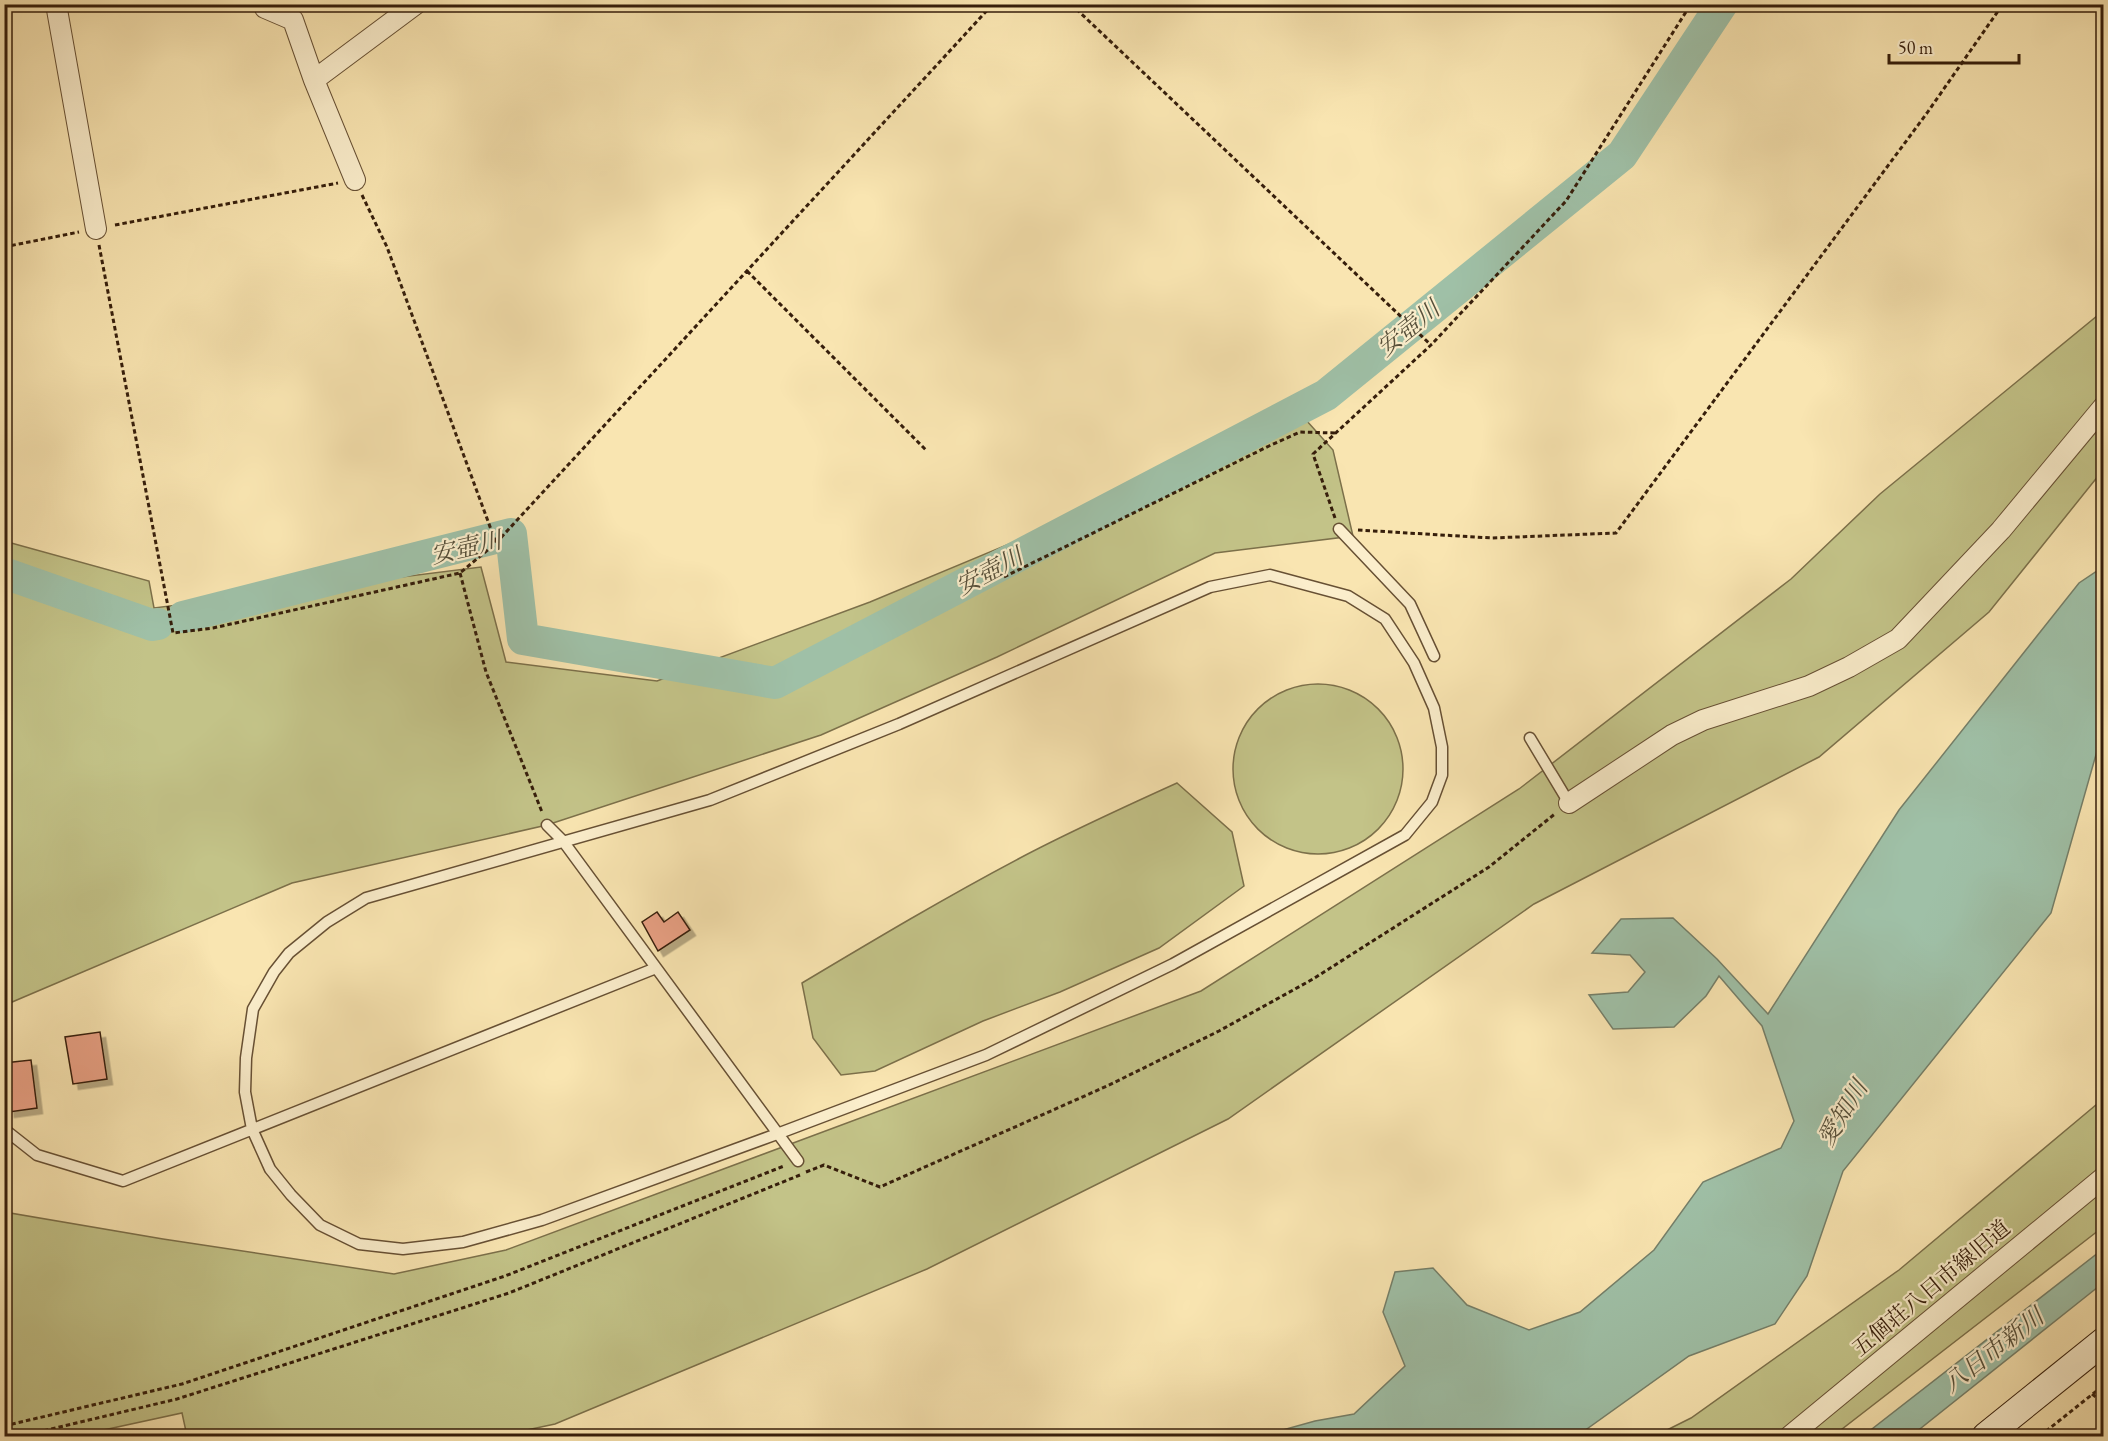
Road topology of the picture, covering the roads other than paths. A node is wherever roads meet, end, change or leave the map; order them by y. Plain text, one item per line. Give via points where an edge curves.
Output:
1 (56, 4) edge
2 (264, 4) edge
3 (416, 4) edge
4 (314, 80) junction
5 (355, 180) road end
6 (96, 229) road end
7 (2103, 406) edge
8 (1339, 529) road end
9 (1434, 656) dead end
10 (1530, 738) dead end
11 (1569, 803) joint
12 (547, 825) road end
13 (563, 842) junction
14 (656, 968) junction
15 (4, 1129) edge
16 (252, 1129) junction
17 (777, 1134) junction
18 (798, 1161) road end
19 (2103, 1177) edge
20 (2103, 1341) edge
21 (1790, 1437) edge
22 (1986, 1437) edge

1 - 6 street
2 - 4 street via 265,8 293,20
3 - 4 street
4 - 5 street
7 - 11 street via 2001,530 1898,639 1809,686 1703,720 1672,735
8 - 9 lane via 1410,604
10 - 11 lane
12 - 13 lane
13 - 14 lane
13 - 16 lane via 366,898 327,922 290,953 253,1009 245,1092
13 - 17 lane via 721,796 899,724 1210,587 1270,575 1348,596 1385,619 1413,663 1434,708 1442,747 1442,775 1432,802 1405,835 1173,964 986,1055
14 - 16 lane
14 - 17 lane
15 - 16 lane via 37,1155 123,1181
16 - 17 lane via 270,1169 320,1225 359,1244 404,1249 463,1242 542,1220
17 - 18 lane
19 - 21 street, 五個荘八日市線旧道
20 - 22 main road

